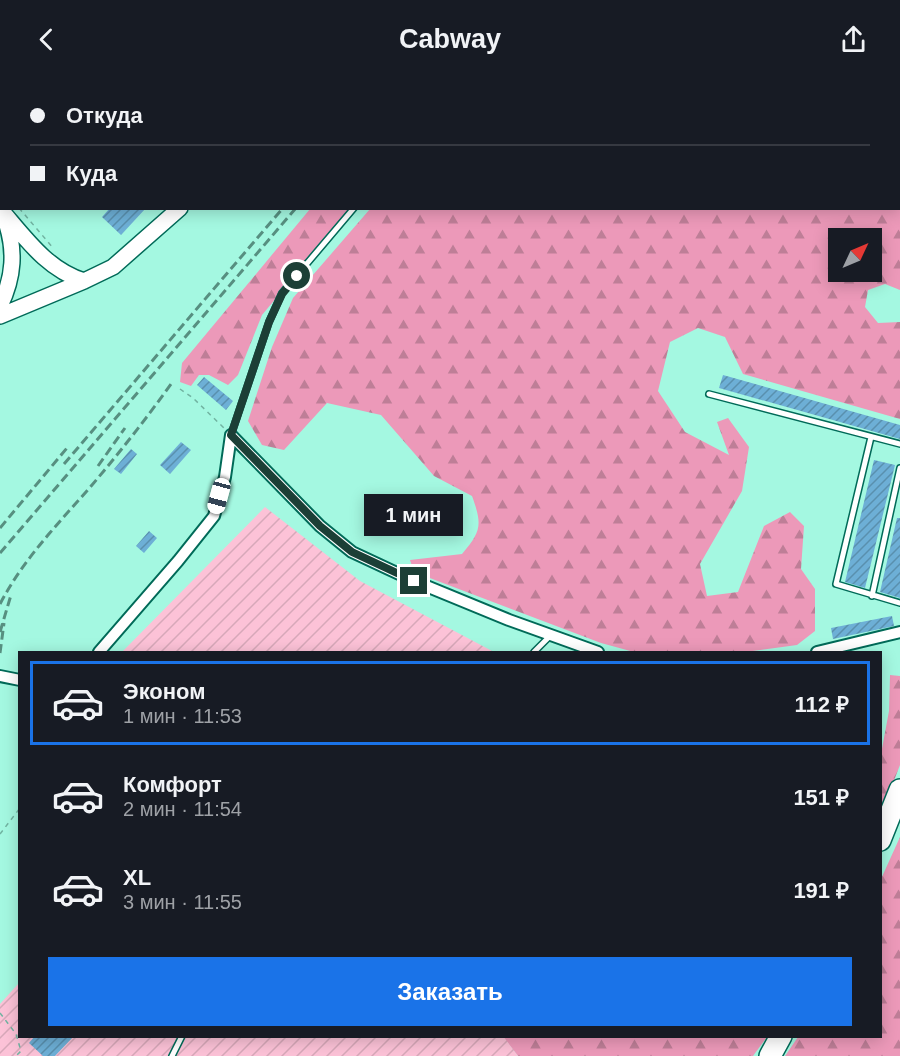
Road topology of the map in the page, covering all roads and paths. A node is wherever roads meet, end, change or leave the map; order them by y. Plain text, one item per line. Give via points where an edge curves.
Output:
1 (1, 210) edge
2 (21, 210) edge
3 (178, 210) edge
4 (352, 210) edge
5 (58, 254) dead end
6 (84, 281) junction
7 (0, 306) edge
8 (0, 316) edge
9 (180, 389) dead end
10 (709, 394) dead end
11 (231, 435) junction
12 (871, 437) junction
13 (900, 444) edge
14 (900, 468) edge
15 (872, 596) junction
16 (900, 603) edge
17 (900, 632) edge
18 (551, 635) junction
19 (100, 651) edge
20 (535, 651) edge
21 (594, 651) edge
22 (829, 651) edge
23 (0, 676) edge
24 (18, 680) edge
25 (900, 790) edge
26 (18, 811) edge
27 (0, 834) edge
28 (882, 835) edge
29 (0, 1013) edge
30 (181, 1038) edge
31 (780, 1038) edge
32 (16, 1056) edge
33 (172, 1056) edge
34 (770, 1056) edge

1 - 6 street via 45,260 70,277
1 - 7 street via 9,230 13,264
2 - 5 path
3 - 6 street via 112,267
4 - 11 lane via 282,294
6 - 8 street
9 - 11 path
10 - 12 lane
11 - 18 street via 320,526 352,552
11 - 19 street via 214,516
12 - 13 lane
12 - 15 lane via 837,584
14 - 15 lane
15 - 16 lane
17 - 22 street
18 - 20 lane
18 - 21 street
23 - 24 street
25 - 28 highway
26 - 27 path
29 - 32 path via 16,1034 21,1051
30 - 33 lane
31 - 34 highway

